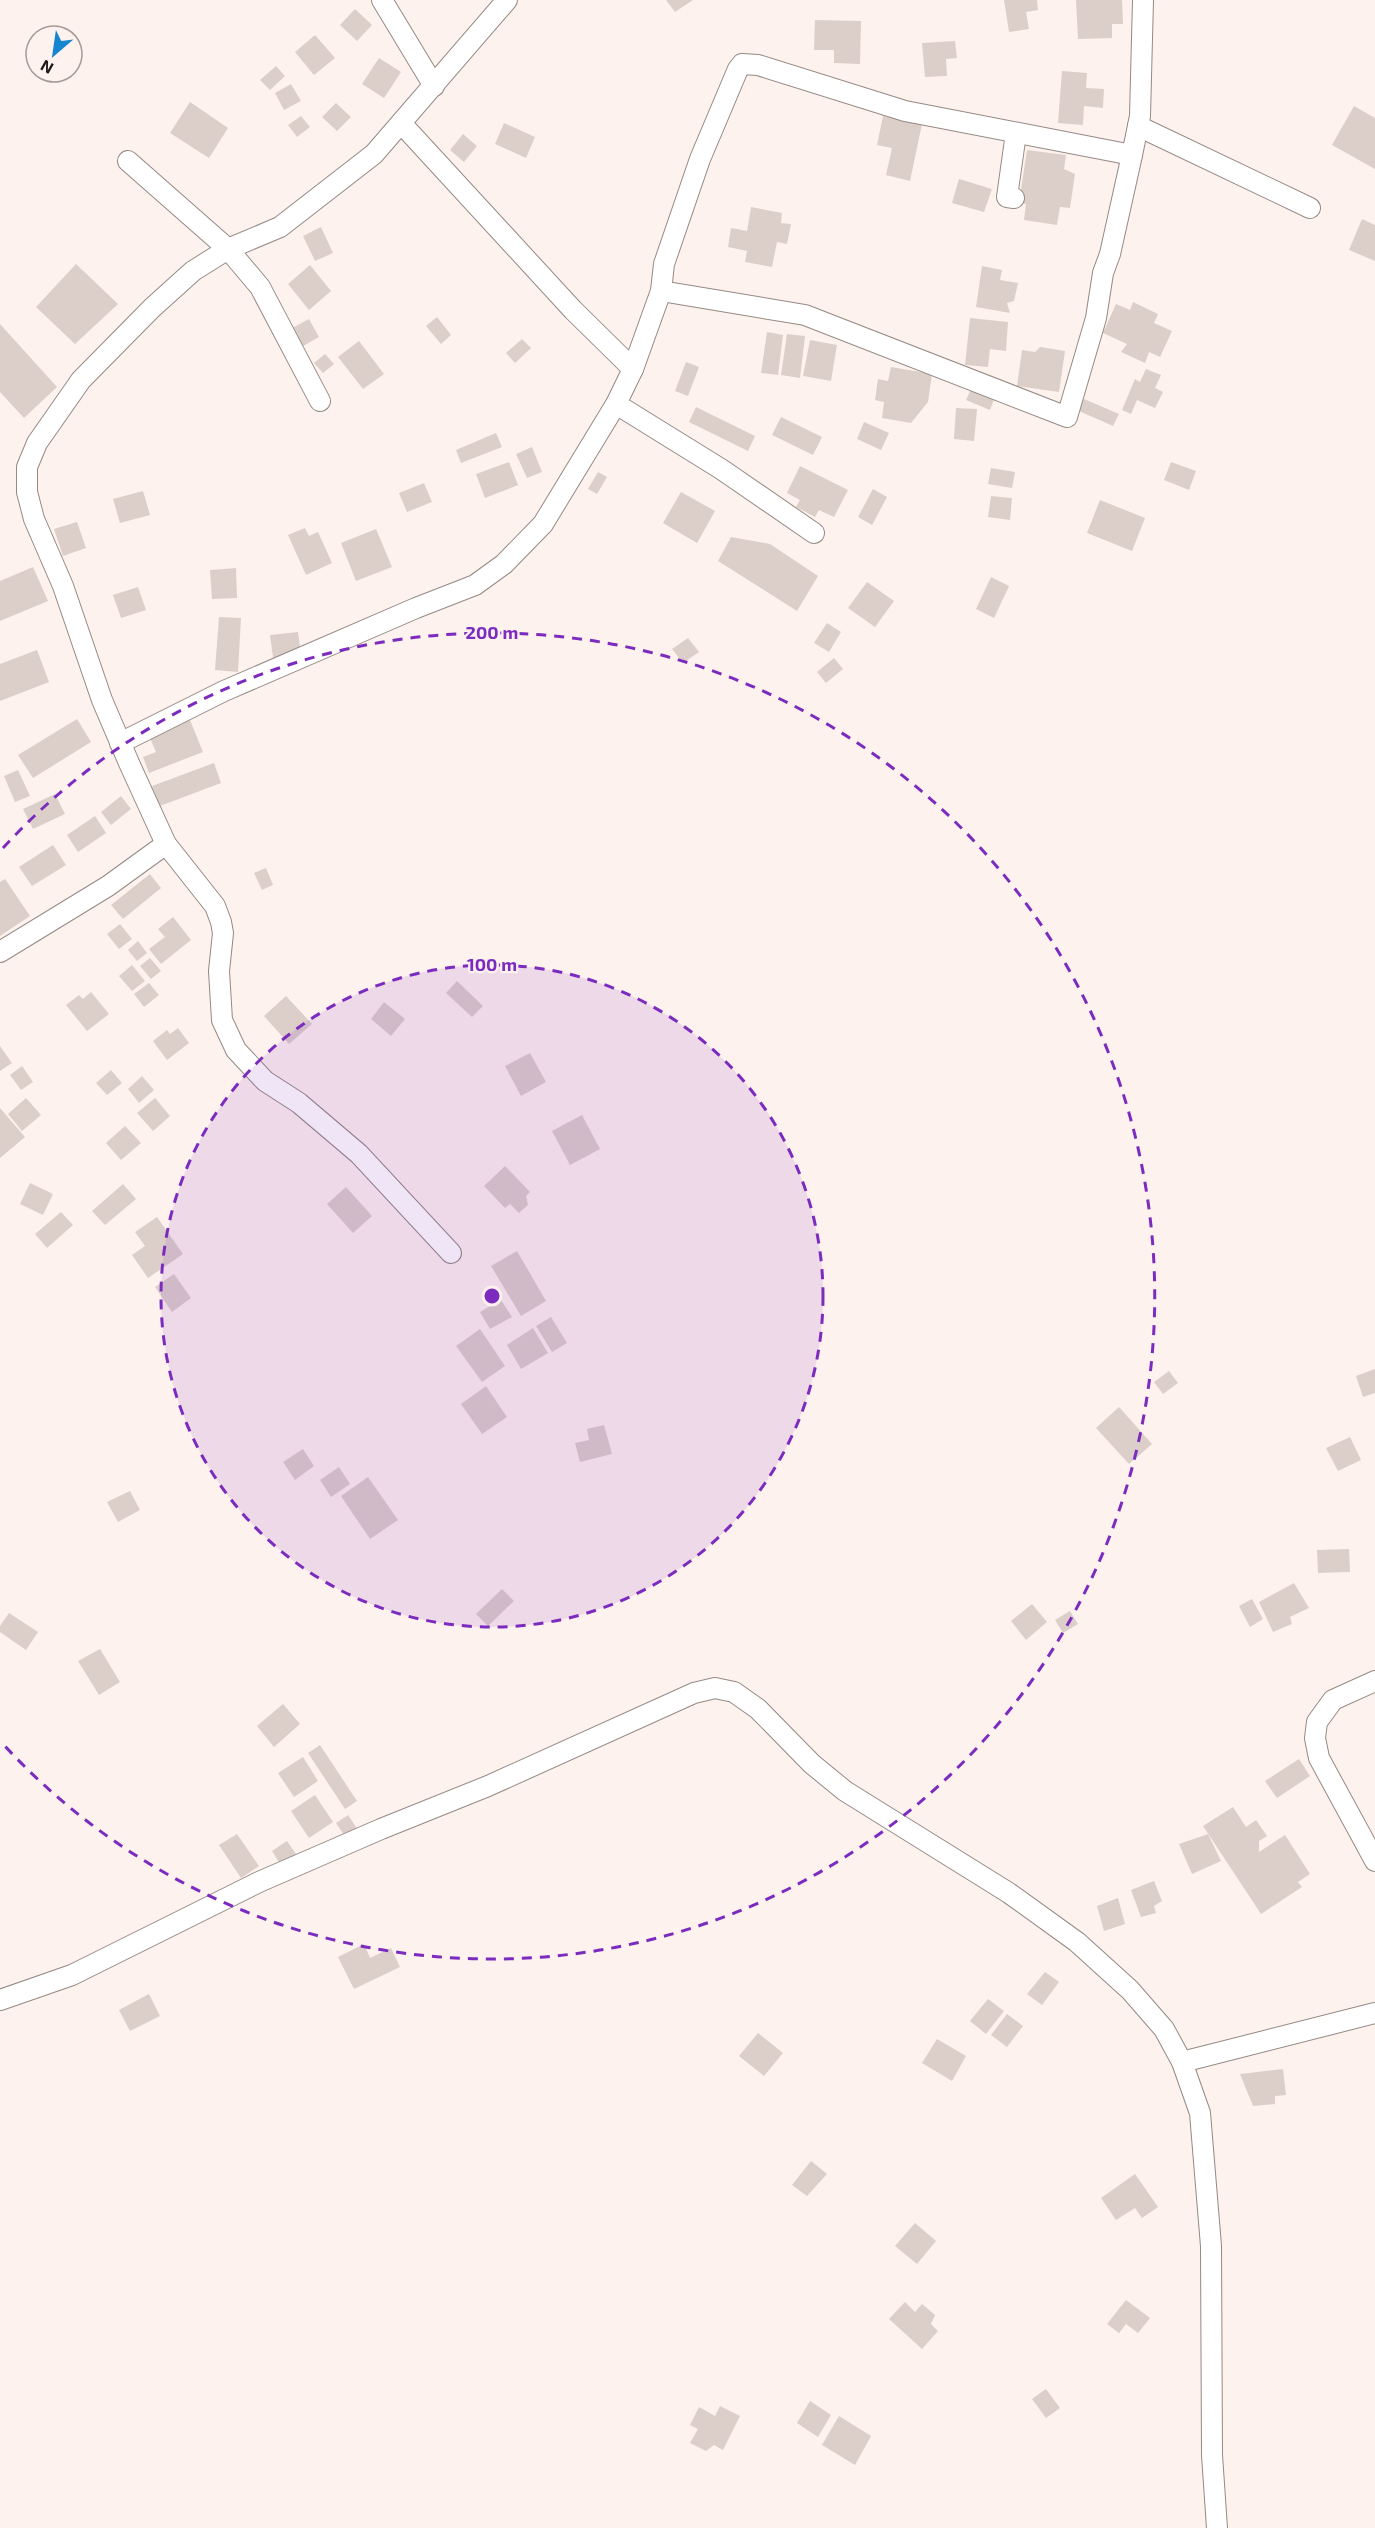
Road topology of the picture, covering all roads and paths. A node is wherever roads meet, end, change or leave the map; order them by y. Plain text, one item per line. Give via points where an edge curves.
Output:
1 (382, 0) edge
2 (507, 0) edge
3 (1143, 0) edge
4 (434, 86) junction
5 (401, 123) junction
6 (1138, 126) junction
7 (1016, 134) junction
8 (1132, 155) junction
9 (128, 161) dead end
10 (1014, 198) dead end
11 (1310, 208) dead end
12 (228, 249) junction
13 (661, 291) junction
14 (633, 369) junction
15 (320, 401) dead end
16 (616, 404) junction
17 (814, 533) dead end
18 (120, 743) junction
19 (166, 844) junction
20 (0, 951) edge
21 (451, 1253) dead end
22 (1375, 1681) edge
23 (1375, 1861) edge
24 (0, 2000) edge
25 (1375, 2013) edge
26 (1182, 2062) junction
27 (1216, 2528) edge

1 - 4 street
2 - 4 street
3 - 6 street
4 - 5 street
5 - 12 street via 374,154 280,226
5 - 14 street via 573,310
6 - 8 street
6 - 11 street
7 - 8 street
7 - 10 street via 1007,197
7 - 13 street via 905,111 758,64 742,64 700,159 664,264
8 - 13 street via 1068,417 805,315
9 - 12 street
12 - 15 street via 260,287
12 - 18 street via 193,271 81,380 37,443 27,467 27,492 34,519 63,586
13 - 14 street
14 - 16 street
16 - 17 street
16 - 18 street via 543,524 504,564 475,585 224,691
18 - 19 street
19 - 20 street via 108,886
19 - 21 street via 215,906 221,922 222,1020 236,1050 265,1080 359,1154
22 - 23 street via 1333,1700 1317,1722 1315,1738 1319,1758
24 - 26 street via 72,1975 259,1882 715,1688 734,1692 758,1708 812,1764 845,1791 1009,1893 1077,1942 1144,2005 1164,2029
25 - 26 street
26 - 27 street via 1200,2113 1211,2246

